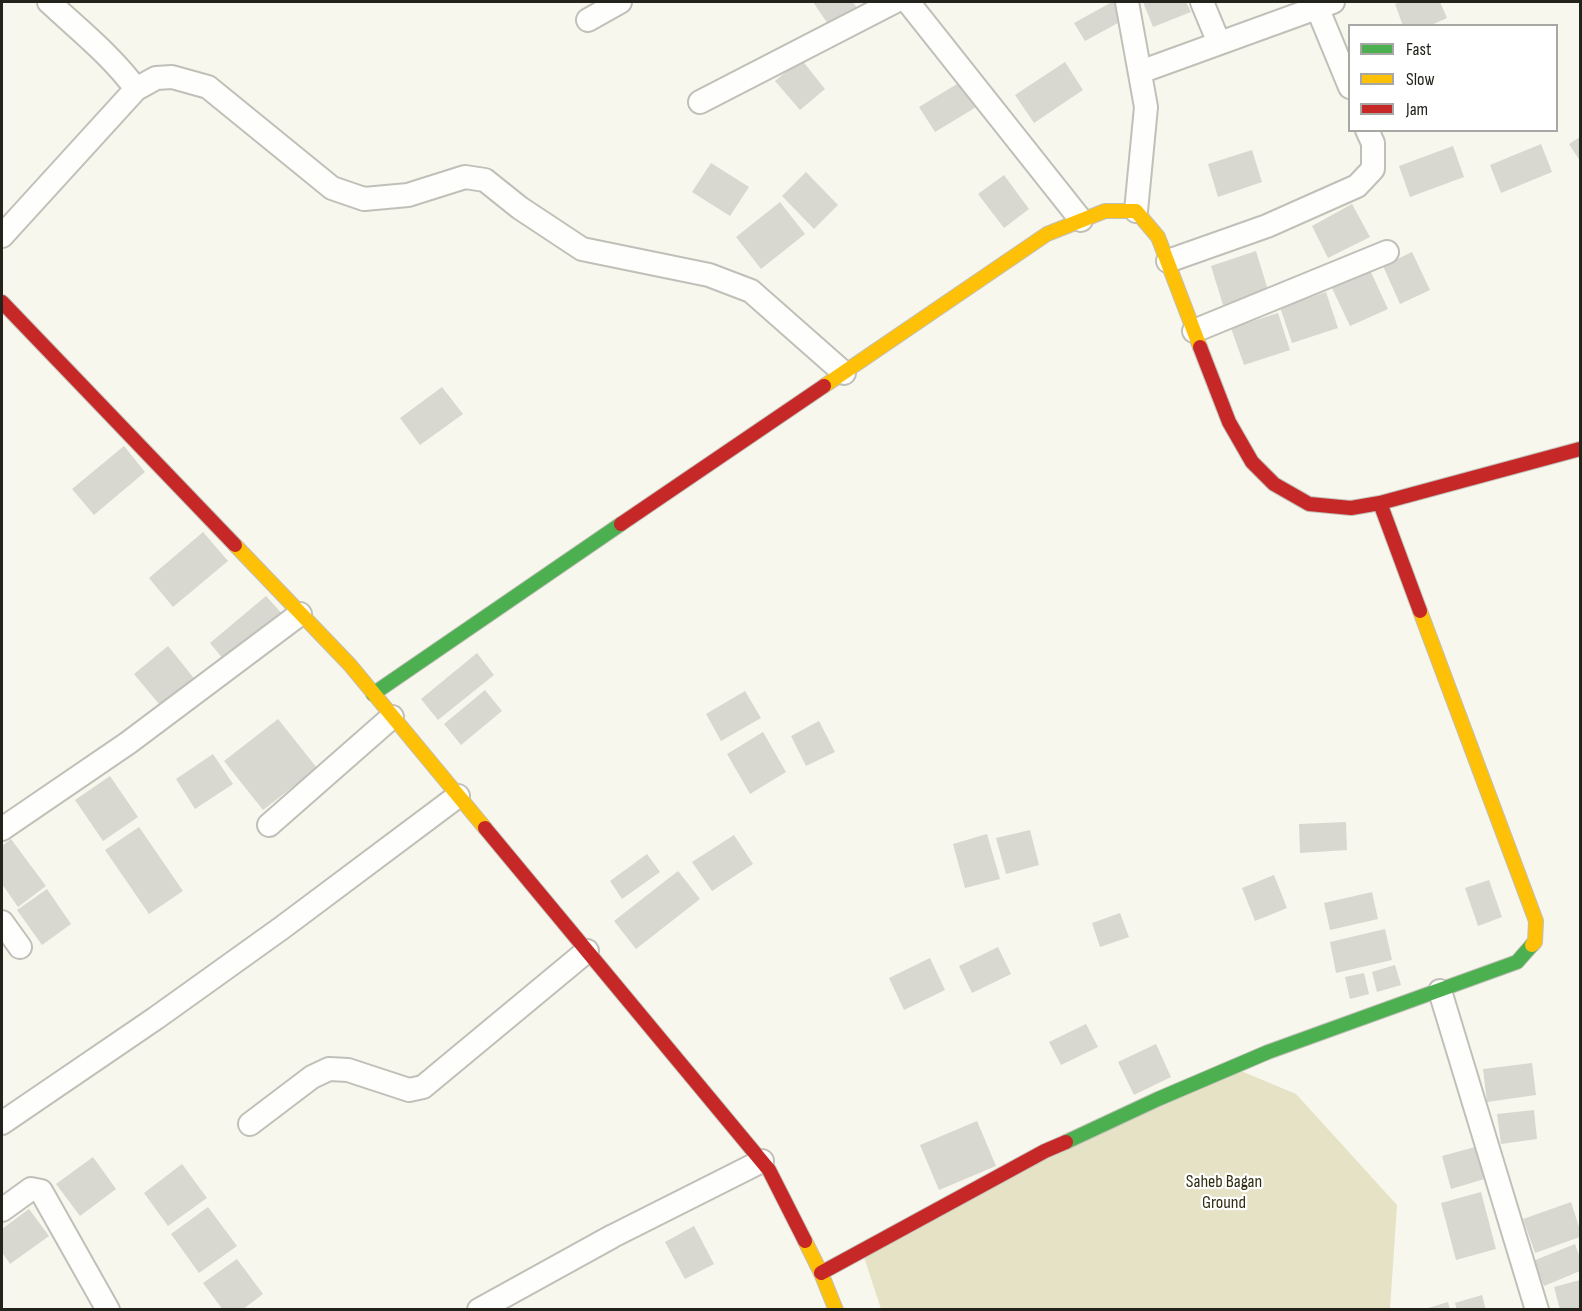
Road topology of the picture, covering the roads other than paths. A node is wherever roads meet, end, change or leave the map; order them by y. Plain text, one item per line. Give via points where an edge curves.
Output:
1 (49, 2) edge
2 (620, 2) edge
3 (894, 2) edge
4 (908, 2) edge
5 (1127, 2) edge
6 (1203, 2) edge
7 (1325, 4) edge
8 (588, 20) dead end
9 (1220, 43) junction
10 (1140, 72) junction
11 (1348, 80) edge
12 (136, 89) junction
13 (700, 102) dead end
14 (1368, 132) edge
15 (1136, 211) junction
16 (1081, 220) junction
17 (2, 236) edge
18 (1387, 252) dead end
19 (1168, 261) junction
20 (2, 302) edge
21 (1194, 331) junction
22 (844, 373) junction
23 (1581, 449) edge
24 (1380, 503) junction
25 (300, 614) junction
26 (373, 694) junction
27 (392, 717) junction
28 (458, 796) junction
29 (269, 825) dead end
30 (2, 829) edge
31 (2, 922) edge
32 (20, 947) dead end
33 (587, 951) junction
34 (1440, 991) junction
35 (2, 1124) edge
36 (250, 1124) dead end
37 (762, 1161) junction
38 (2, 1210) edge
39 (821, 1273) junction
40 (108, 1310) edge
41 (479, 1310) edge
42 (836, 1310) edge
43 (1537, 1310) edge

1 - 12 street
2 - 8 street
3 - 13 street
4 - 16 street
5 - 10 street
6 - 9 street
7 - 9 street
7 - 11 street
9 - 10 street
10 - 15 street via 1146,107
12 - 17 street
12 - 22 street via 156,78 172,77 208,87 332,188 364,199 408,195 465,177 485,180 582,249 709,275 751,291
14 - 19 street via 1372,169 1357,186 1267,226
15 - 16 street via 1105,211
15 - 19 street via 1158,237
16 - 22 street via 1047,234
18 - 21 street
19 - 21 street
20 - 25 street
21 - 24 street via 1229,422 1252,462 1274,484 1309,504 1350,508
22 - 26 street
23 - 24 street
24 - 34 street via 1536,921 1535,942 1516,962
25 - 26 street
25 - 30 street via 128,743
26 - 27 street
27 - 28 street
27 - 29 street
28 - 33 street
28 - 35 street via 156,1018
31 - 32 street
33 - 36 street via 423,1087 409,1090 348,1070 329,1069 312,1077
33 - 37 street
34 - 39 street via 1268,1052 1158,1099 1045,1151
34 - 43 street
37 - 39 street
37 - 41 street
38 - 40 street via 31,1189 41,1191
39 - 42 street

